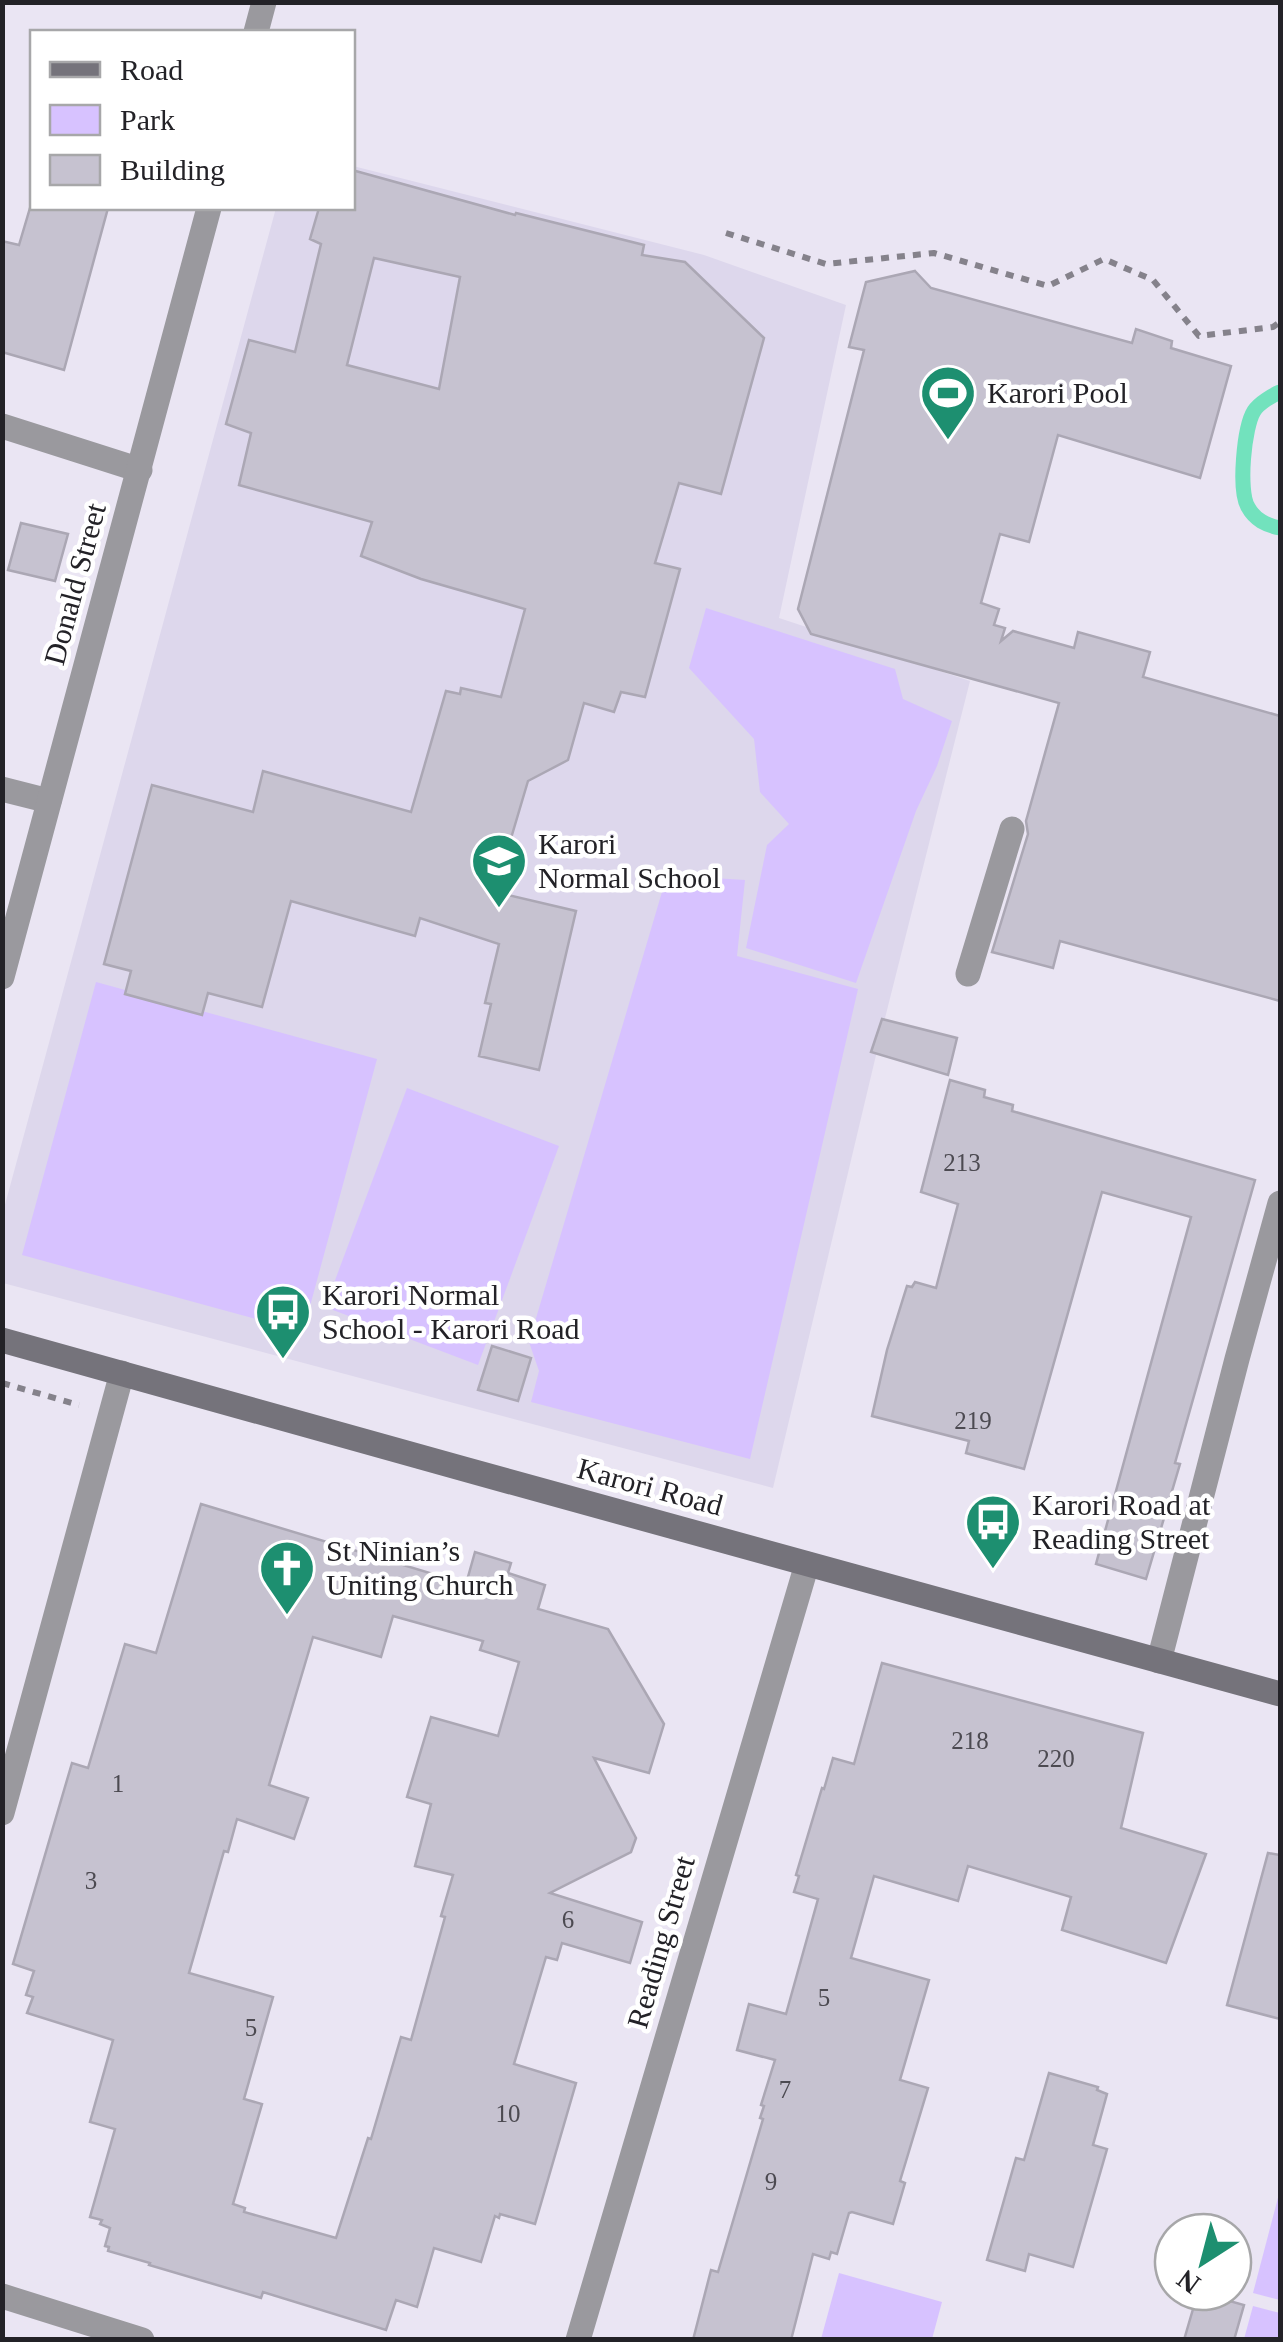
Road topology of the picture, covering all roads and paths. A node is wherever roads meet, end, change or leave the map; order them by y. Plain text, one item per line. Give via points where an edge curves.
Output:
1 (264, 2) edge
2 (257, 30) edge
3 (208, 210) edge
4 (726, 233) dead end
5 (1280, 322) edge
6 (2, 426) edge
7 (140, 470) junction
8 (2, 789) edge
9 (49, 801) junction
10 (1012, 829) dead end
11 (968, 974) dead end
12 (2, 977) edge
13 (1280, 1203) edge
14 (2, 1340) edge
15 (122, 1373) junction
16 (808, 1564) junction
17 (1159, 1661) junction
18 (1280, 1694) edge
19 (2, 1814) edge
20 (2, 2296) edge
21 (142, 2340) edge
22 (578, 2340) edge

1 - 2 street
3 - 7 street, Donald Street
4 - 5 path via 826,264 934,253 1048,286 1104,258 1153,280 1199,336
6 - 7 street
7 - 9 street, Donald Street
8 - 9 street
9 - 12 street, Donald Street
10 - 11 street
13 - 17 street
14 - 15 main road, Karori Road
15 - 16 main road, Karori Road
15 - 19 street
16 - 17 main road, Karori Road
16 - 22 street, Reading Street
17 - 18 main road, Karori Road
20 - 21 street

